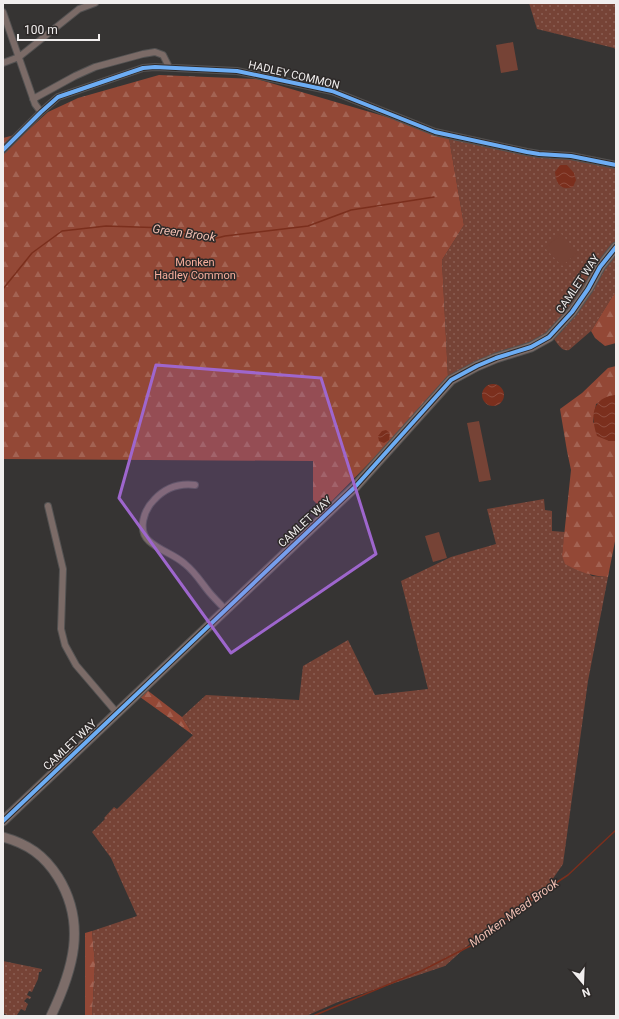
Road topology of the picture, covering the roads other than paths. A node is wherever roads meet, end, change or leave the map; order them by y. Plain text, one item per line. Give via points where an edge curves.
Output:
1 (95, 3) edge
2 (78, 6) edge
3 (3, 12) edge
4 (19, 57) junction
5 (3, 63) edge
6 (169, 67) junction
7 (33, 99) junction
8 (41, 112) junction
9 (3, 150) edge
10 (616, 165) edge
11 (616, 247) edge
12 (195, 484) dead end
13 (48, 506) dead end
14 (226, 610) junction
15 (117, 713) junction
16 (3, 821) edge
17 (3, 837) edge
18 (50, 1016) edge

1 - 2 street
2 - 4 street
3 - 4 street
4 - 5 street
4 - 7 street
6 - 7 street via 163,55 155,52 138,55 95,67
6 - 8 street, HADLEY COMMON via 143,68 74,91 58,97
6 - 10 street, HADLEY COMMON via 237,71 314,87 332,91 445,135 527,152 571,156
7 - 8 street
8 - 9 street, HADLEY COMMON
11 - 14 street, CAMLET WAY via 600,267 572,312 549,337 531,347 477,366 452,380 355,487
12 - 14 street via 179,485 156,497 146,511 142,525 148,540 185,563
13 - 15 street via 63,568 62,629 65,645 76,665
14 - 15 street, CAMLET WAY
15 - 16 street, CAMLET WAY
17 - 18 street via 24,844 45,860 66,892 72,910 75,939 72,958 66,982

